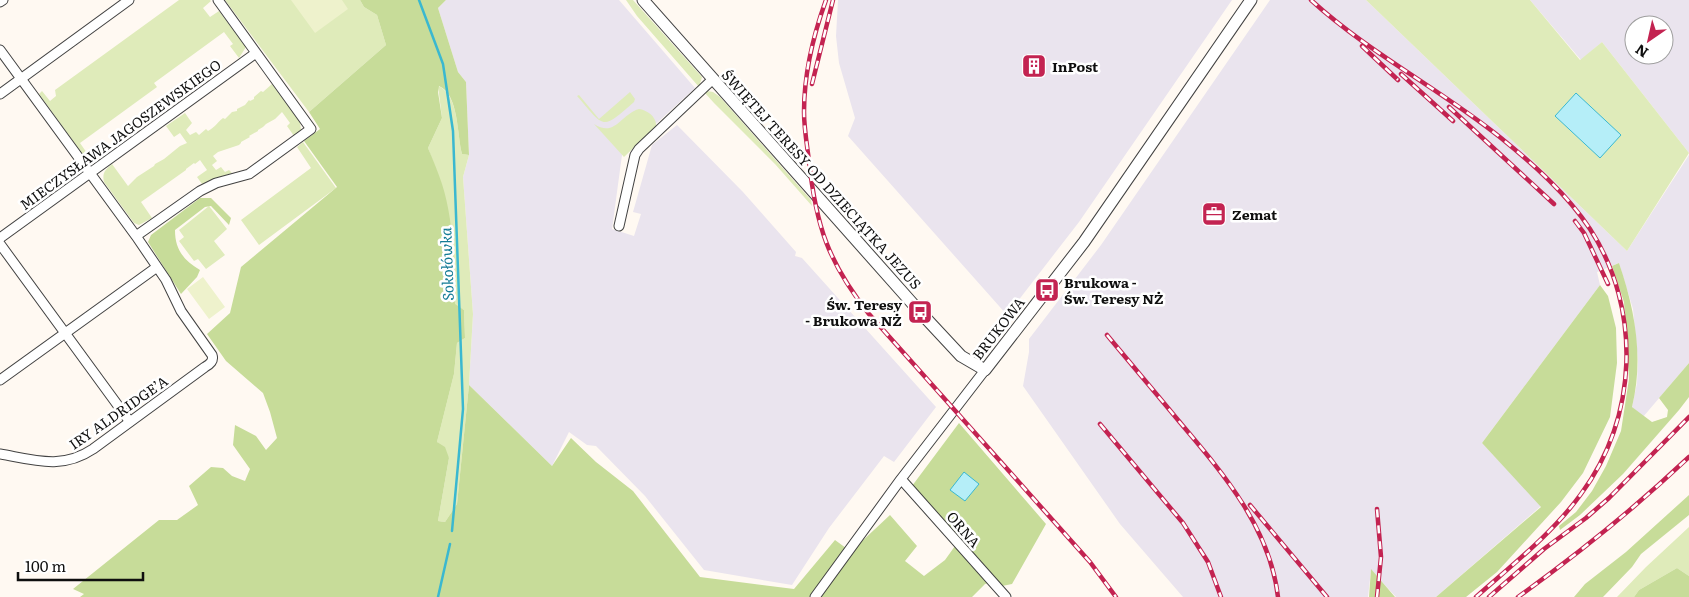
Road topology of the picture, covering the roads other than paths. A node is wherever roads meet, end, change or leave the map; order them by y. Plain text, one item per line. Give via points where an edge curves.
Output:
1 (3, 0) edge
2 (129, 0) edge
3 (218, 0) edge
4 (643, 0) edge
5 (1251, 0) edge
6 (0, 2) edge
7 (0, 50) edge
8 (256, 52) junction
9 (20, 79) junction
10 (713, 79) junction
11 (0, 94) edge
12 (91, 173) junction
13 (619, 226) dead end
14 (136, 236) junction
15 (0, 238) edge
16 (0, 244) edge
17 (157, 267) junction
18 (65, 333) junction
19 (985, 370) junction
20 (0, 380) edge
21 (130, 422) junction
22 (0, 454) edge
23 (901, 479) junction
24 (815, 597) edge
25 (1006, 597) edge

1 - 6 street
2 - 9 street
3 - 8 street
4 - 10 street, ŚWIĘTEJ TERESY OD DZIECIĄTKA JEZUS
5 - 19 street, BRUKOWA via 1084,242
7 - 9 street
8 - 12 street, MIECZYSŁAWA JAGOSZEWSKIEGO
8 - 14 street via 311,129 249,174 200,191
9 - 11 street
9 - 12 street
10 - 13 street via 635,155
10 - 19 street, ŚWIĘTEJ TERESY OD DZIECIĄTKA JEZUS via 943,337 965,359
12 - 14 street
12 - 15 street, MIECZYSŁAWA JAGOSZEWSKIEGO
14 - 17 street
16 - 18 street
17 - 18 street
17 - 21 street, IRY ALDRIDGE’A via 180,312 212,359 210,364
18 - 20 street
18 - 21 street
19 - 23 street, BRUKOWA
21 - 22 street, IRY ALDRIDGE’A via 87,453 66,461
23 - 24 street, BRUKOWA
23 - 25 street, ORNA

